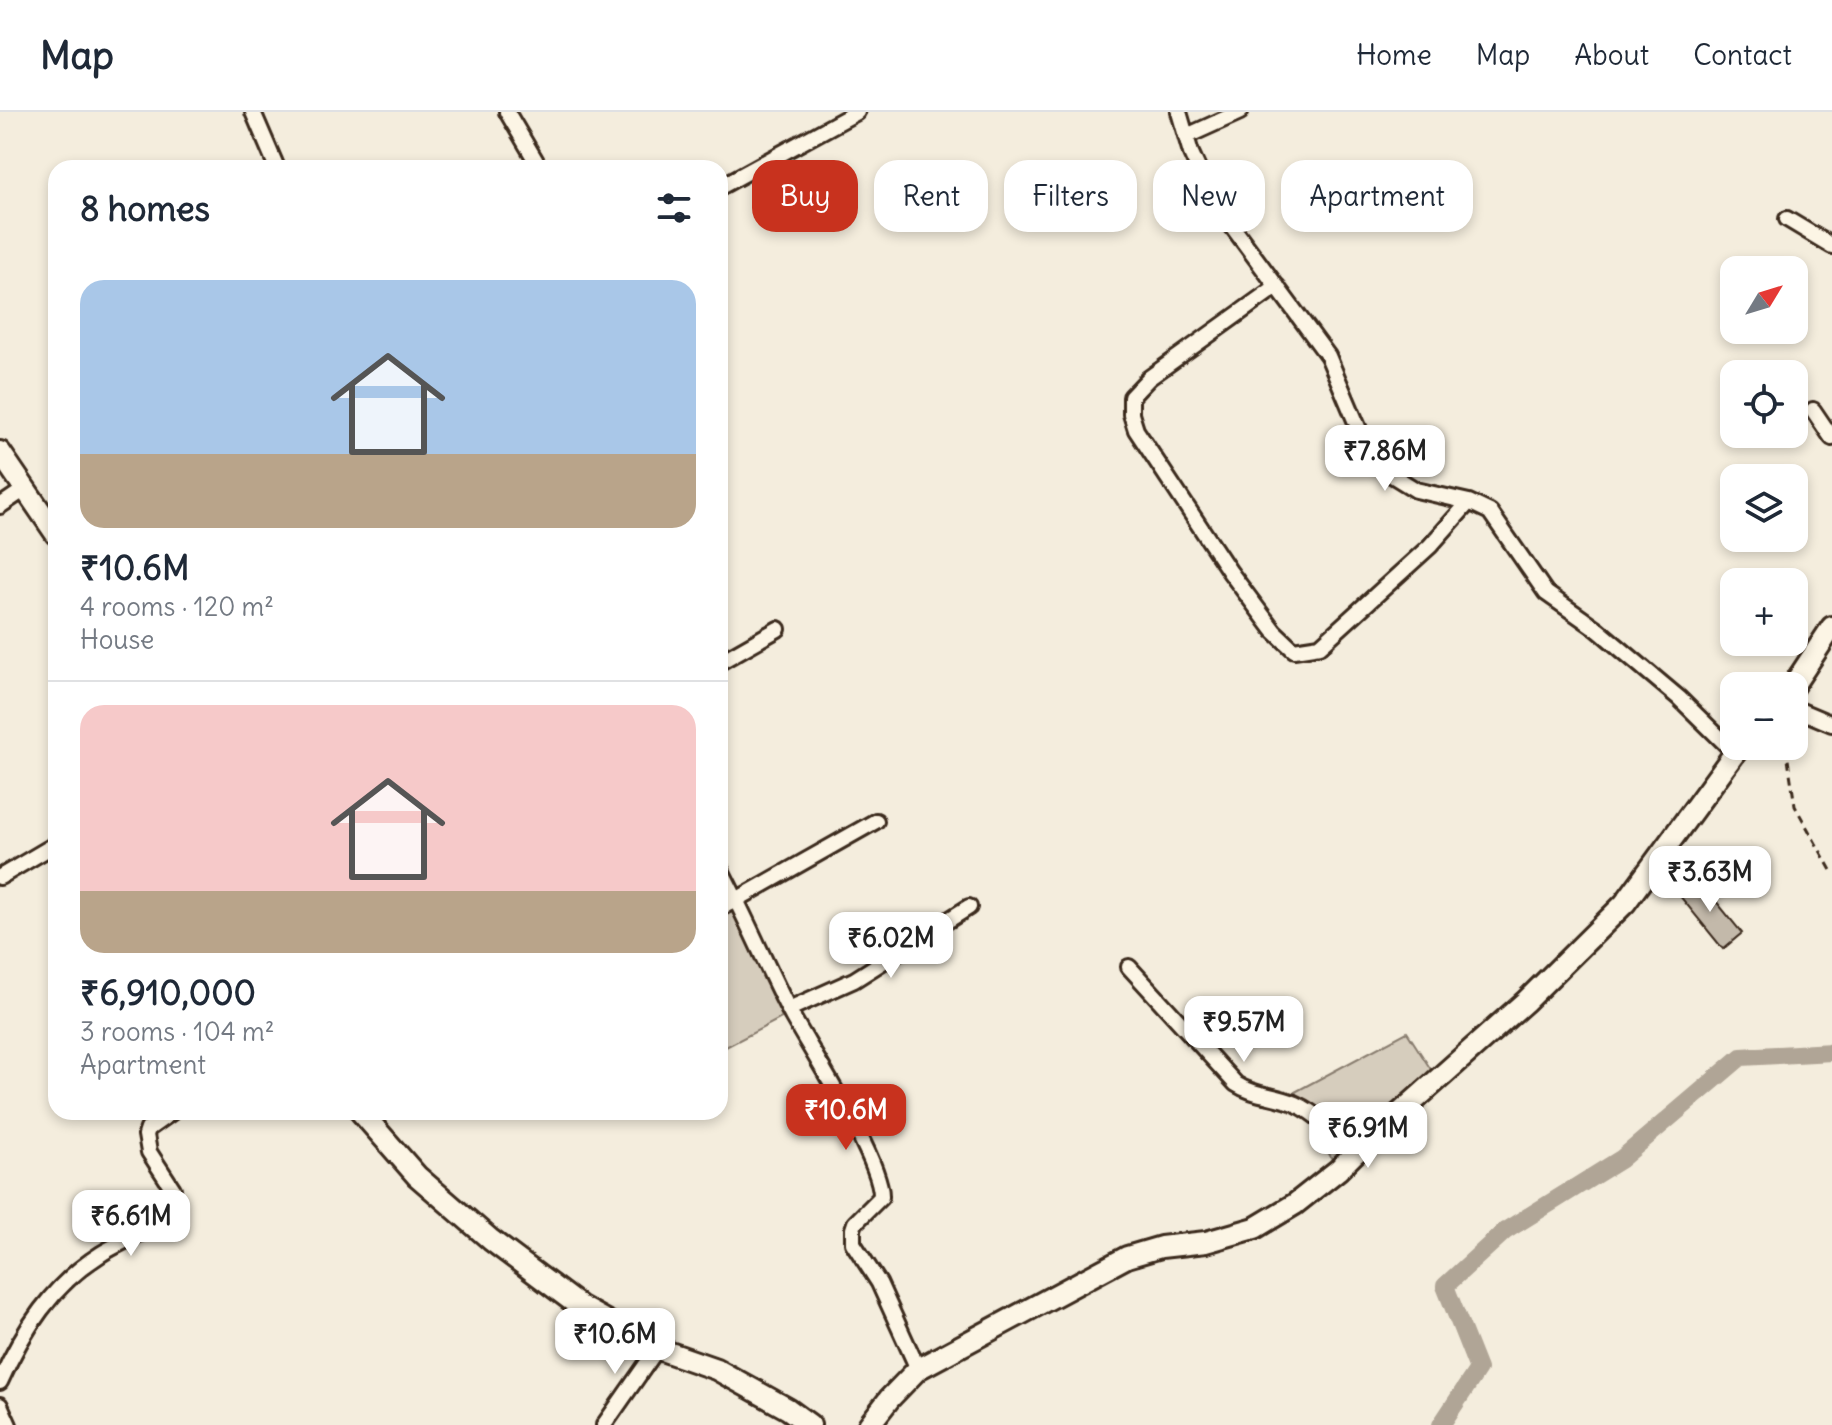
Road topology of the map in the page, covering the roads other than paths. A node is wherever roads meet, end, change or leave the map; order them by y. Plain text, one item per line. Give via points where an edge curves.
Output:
1 (253, 112) edge
2 (507, 112) edge
3 (857, 112) edge
4 (1179, 112) edge
5 (1240, 112) edge
6 (1187, 136) junction
7 (274, 160) edge
8 (535, 160) edge
9 (728, 183) edge
10 (1787, 219) dead end
11 (1832, 246) edge
12 (1277, 286) junction
13 (1813, 410) dead end
14 (1832, 438) edge
15 (0, 452) edge
16 (25, 489) junction
17 (1469, 502) junction
18 (0, 506) edge
19 (48, 522) edge
20 (1832, 627) edge
21 (778, 629) dead end
22 (728, 657) edge
23 (1802, 672) edge
24 (1808, 714) edge
25 (1832, 724) edge
26 (1720, 734) edge
27 (1729, 760) edge
28 (876, 821) dead end
29 (48, 849) edge
30 (0, 877) edge
31 (728, 884) edge
32 (736, 900) junction
33 (728, 904) edge
34 (969, 907) dead end
35 (1129, 967) dead end
36 (789, 1009) junction
37 (161, 1120) edge
38 (368, 1120) edge
39 (1354, 1154) junction
40 (657, 1349) junction
41 (918, 1369) junction
42 (0, 1382) edge
43 (0, 1405) edge
44 (9, 1425) edge
45 (604, 1425) edge
46 (810, 1425) edge
47 (869, 1425) edge

1 - 7 street
2 - 8 street
3 - 9 street
4 - 6 street
5 - 6 street
6 - 12 street via 1212,199
10 - 11 street
12 - 17 street via 1328,356 1366,446 1390,474 1416,490
12 - 17 street via 1149,378 1131,397 1136,430 1274,631 1294,650 1320,646 1430,546
13 - 14 street
15 - 16 street
16 - 18 street
16 - 19 street
17 - 26 street via 1490,512 1546,593 1597,629
20 - 23 street
21 - 22 street
24 - 25 street
27 - 39 street via 1625,903 1505,1020
28 - 32 street
29 - 30 street
31 - 32 street
32 - 33 street
32 - 36 street
34 - 36 street via 854,980
35 - 39 street via 1236,1084 1320,1117
36 - 41 street via 880,1183 878,1201 855,1223 853,1243 879,1283
37 - 42 street via 146,1135 149,1152 173,1189 172,1207 98,1255 48,1299
38 - 40 street via 417,1176 491,1240 579,1306
39 - 41 street via 1319,1186 1255,1228 1127,1257
40 - 45 street
40 - 46 street via 716,1369
41 - 47 street
43 - 44 street

